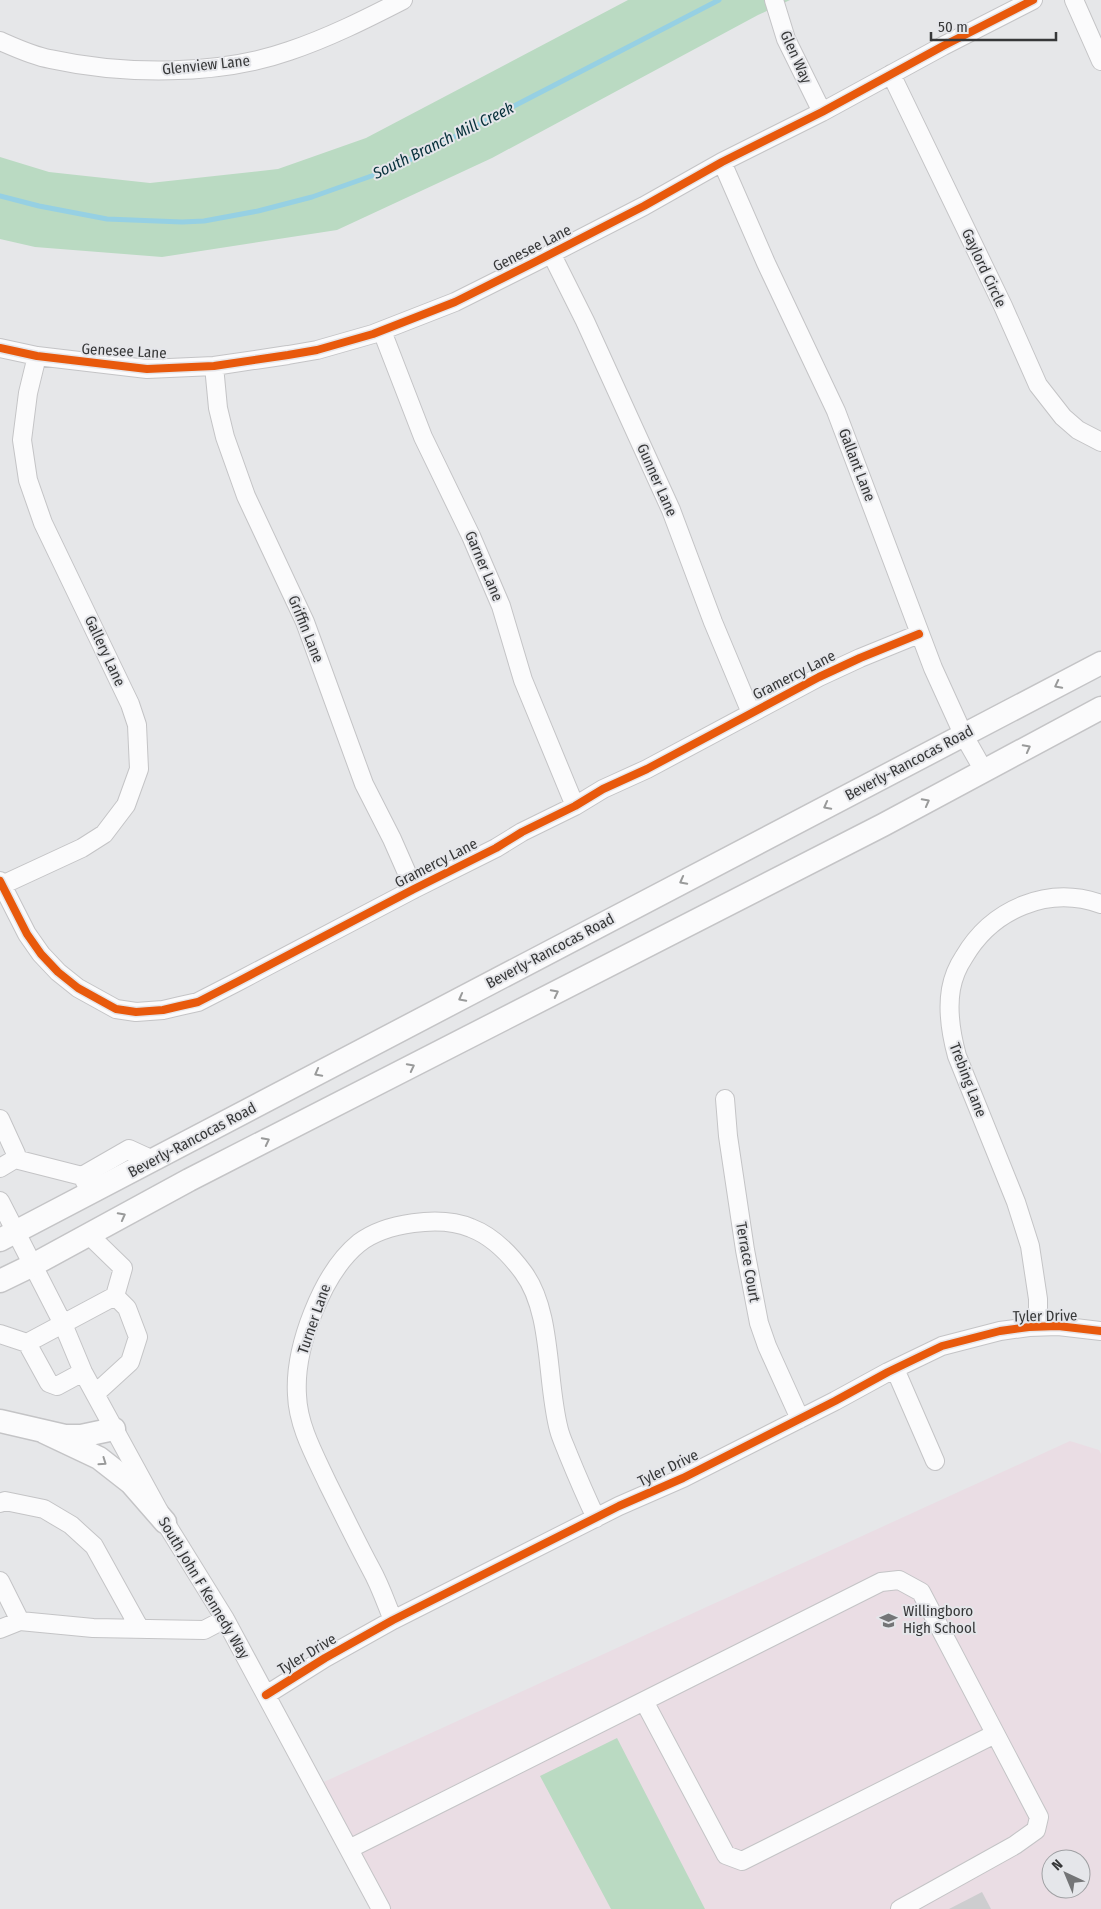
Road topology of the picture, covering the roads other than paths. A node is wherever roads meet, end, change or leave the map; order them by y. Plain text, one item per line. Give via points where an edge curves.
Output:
1 (774, 0) edge
2 (1033, 0) edge
3 (1074, 0) edge
4 (395, 2) edge
5 (0, 41) edge
6 (1101, 61) edge
7 (891, 74) junction
8 (822, 112) junction
9 (722, 162) junction
10 (551, 253) junction
11 (382, 331) junction
12 (0, 348) edge
13 (37, 356) junction
14 (214, 366) junction
15 (1101, 442) edge
16 (919, 634) junction
17 (1101, 663) edge
18 (1101, 708) edge
19 (751, 713) junction
20 (963, 734) junction
21 (984, 772) junction
22 (575, 806) junction
23 (1, 883) edge
24 (414, 889) junction
25 (1101, 904) edge
26 (725, 1099) dead end
27 (0, 1119) edge
28 (8, 1164) edge
29 (87, 1184) junction
30 (0, 1201) edge
31 (88, 1234) junction
32 (8, 1236) edge
33 (33, 1265) junction
34 (0, 1280) edge
35 (115, 1296) junction
36 (63, 1324) junction
37 (1038, 1327) junction
38 (1101, 1331) edge
39 (0, 1334) edge
40 (27, 1343) junction
41 (895, 1369) junction
42 (84, 1372) junction
43 (95, 1394) junction
44 (800, 1419) junction
45 (0, 1420) edge
46 (114, 1429) junction
47 (44, 1432) junction
48 (934, 1462) dead end
49 (0, 1502) edge
50 (596, 1518) junction
51 (165, 1522) junction
52 (0, 1581) edge
53 (225, 1618) junction
54 (393, 1620) junction
55 (20, 1621) junction
56 (0, 1629) edge
57 (140, 1629) junction
58 (266, 1695) junction
59 (644, 1701) junction
60 (995, 1734) junction
61 (349, 1849) junction
62 (381, 1909) edge
63 (900, 1909) edge

1 - 8 street, Glen Way via 786,39
2 - 7 street, Genesee Lane
3 - 6 street
4 - 5 street, Glenview Lane via 288,52 200,68 109,68 48,59
7 - 8 street, Genesee Lane
7 - 15 street, Gaylord Circle via 1038,385 1063,417 1078,430
8 - 9 street, Genesee Lane
9 - 10 street, Genesee Lane
9 - 16 street, Gallant Lane via 847,437
10 - 11 street, Genesee Lane via 455,302
10 - 19 street, Gunner Lane via 664,494 712,622
11 - 14 street, Genesee Lane via 317,350
11 - 22 street, Garner Lane via 423,437 501,606 523,680
12 - 13 street, Genesee Lane
13 - 14 street, Genesee Lane via 147,369
13 - 23 street, Gallery Lane via 22,440 28,480 43,523 130,704 137,725 139,769 126,805 104,834 82,848
14 - 24 street, Griffin Lane via 224,437 246,496 305,622 364,784
16 - 19 street, Gramercy Lane via 840,667
16 - 20 street, Gallant Lane
17 -> 20 main road, Beverly-Rancocas Road
21 -> 18 main road
19 - 22 street, Gramercy Lane
20 - 21 street, Gallant Lane
20 -> 29 main road, Beverly-Rancocas Road via 154,1160
31 -> 21 main road
22 - 24 street, Gramercy Lane
23 - 24 street, Gramercy Lane via 27,934 58,972 78,988 116,1009 136,1012 198,1002
25 - 37 street, Trebing Lane via 1066,897 1022,904 985,929 970,946 951,987 950,1033 1030,1246 1038,1299
26 - 44 street, Terrace Court via 741,1223 759,1323
27 - 28 street via 16,1154
28 - 29 street
29 - 32 main road, Beverly-Rancocas Road
30 - 32 street, South John F Kennedy Way
31 - 33 main road
31 - 35 street via 123,1268
32 - 33 street, South John F Kennedy Way
33 - 34 main road
33 - 36 street, South John F Kennedy Way
35 - 36 street
35 - 43 street via 126,1308 138,1337 130,1362
36 - 40 street
36 - 42 street, South John F Kennedy Way
37 - 38 street, Tyler Drive
37 - 41 street, Tyler Drive via 1000,1330 971,1337 942,1346
39 - 40 street
40 - 42 street via 49,1383 57,1386
41 - 44 street, Tyler Drive
41 - 48 street
42 - 43 street, South John F Kennedy Way
43 - 46 street, South John F Kennedy Way
44 - 50 street, Tyler Drive
45 - 47 main road
46 - 47 main road via 81,1436
46 - 51 street, South John F Kennedy Way
47 -> 51 main road via 99,1458 131,1483
49 - 57 street via 44,1509 83,1535 94,1546
50 - 54 street, Tyler Drive
50 - 54 street, Turner Lane via 559,1431 540,1313 534,1291 523,1272 497,1243 470,1227 448,1222 402,1225 360,1242 329,1278 310,1322 298,1370 297,1396 310,1446 373,1572
51 - 53 street, South John F Kennedy Way
52 - 55 street
53 - 57 street via 204,1630
53 - 58 street, South John F Kennedy Way
54 - 58 street, Tyler Drive
55 - 56 street
55 - 57 street
58 - 61 street, South John F Kennedy Way
59 - 60 street via 881,1582 900,1580 921,1592
59 - 60 street via 726,1854 742,1861
59 - 61 street
60 - 63 street via 1039,1817 1036,1830
61 - 62 street, South John F Kennedy Way

